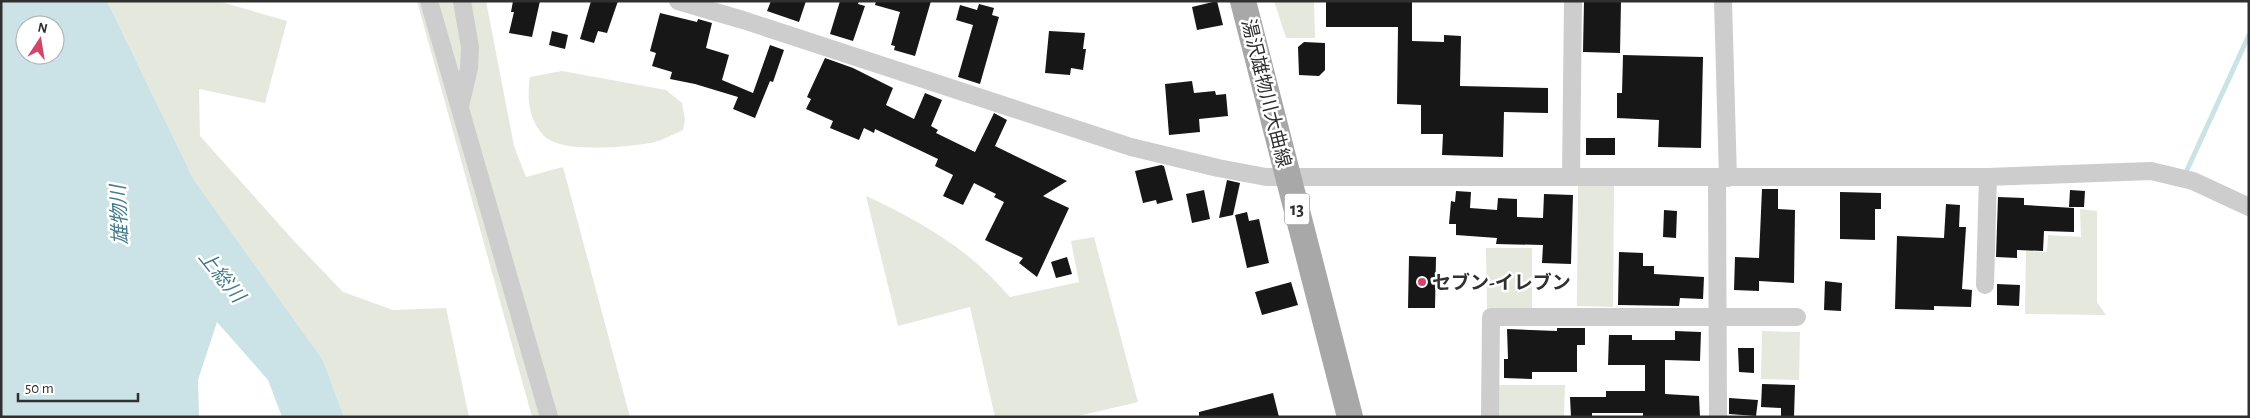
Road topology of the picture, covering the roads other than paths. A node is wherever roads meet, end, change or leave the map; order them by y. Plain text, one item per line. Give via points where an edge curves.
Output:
1 (429, 1) edge
2 (462, 1) edge
3 (678, 1) edge
4 (1243, 1) edge
5 (1573, 1) edge
6 (1723, 1) edge
7 (459, 107) junction
8 (1988, 176) junction
9 (1288, 177) junction
10 (1571, 177) junction
11 (1722, 178) junction
12 (2249, 208) edge
13 (1985, 285) dead end
14 (1718, 317) junction
15 (1796, 317) dead end
16 (549, 417) edge
17 (1350, 417) edge
18 (1490, 417) edge
19 (1718, 417) edge

1 - 7 street
2 - 7 street via 470,47 469,68
3 - 9 street via 1131,146 1218,168 1266,177
4 - 9 main road, 湯沢雄物川大曲線 / 13
5 - 10 street
6 - 11 street
7 - 16 street
8 - 11 street
8 - 12 street via 2151,171 2193,181
8 - 13 street
9 - 10 street
9 - 17 main road, 湯沢雄物川大曲線 / 13
10 - 11 street
11 - 14 street
14 - 15 street
14 - 18 street via 1491,317
14 - 19 street

